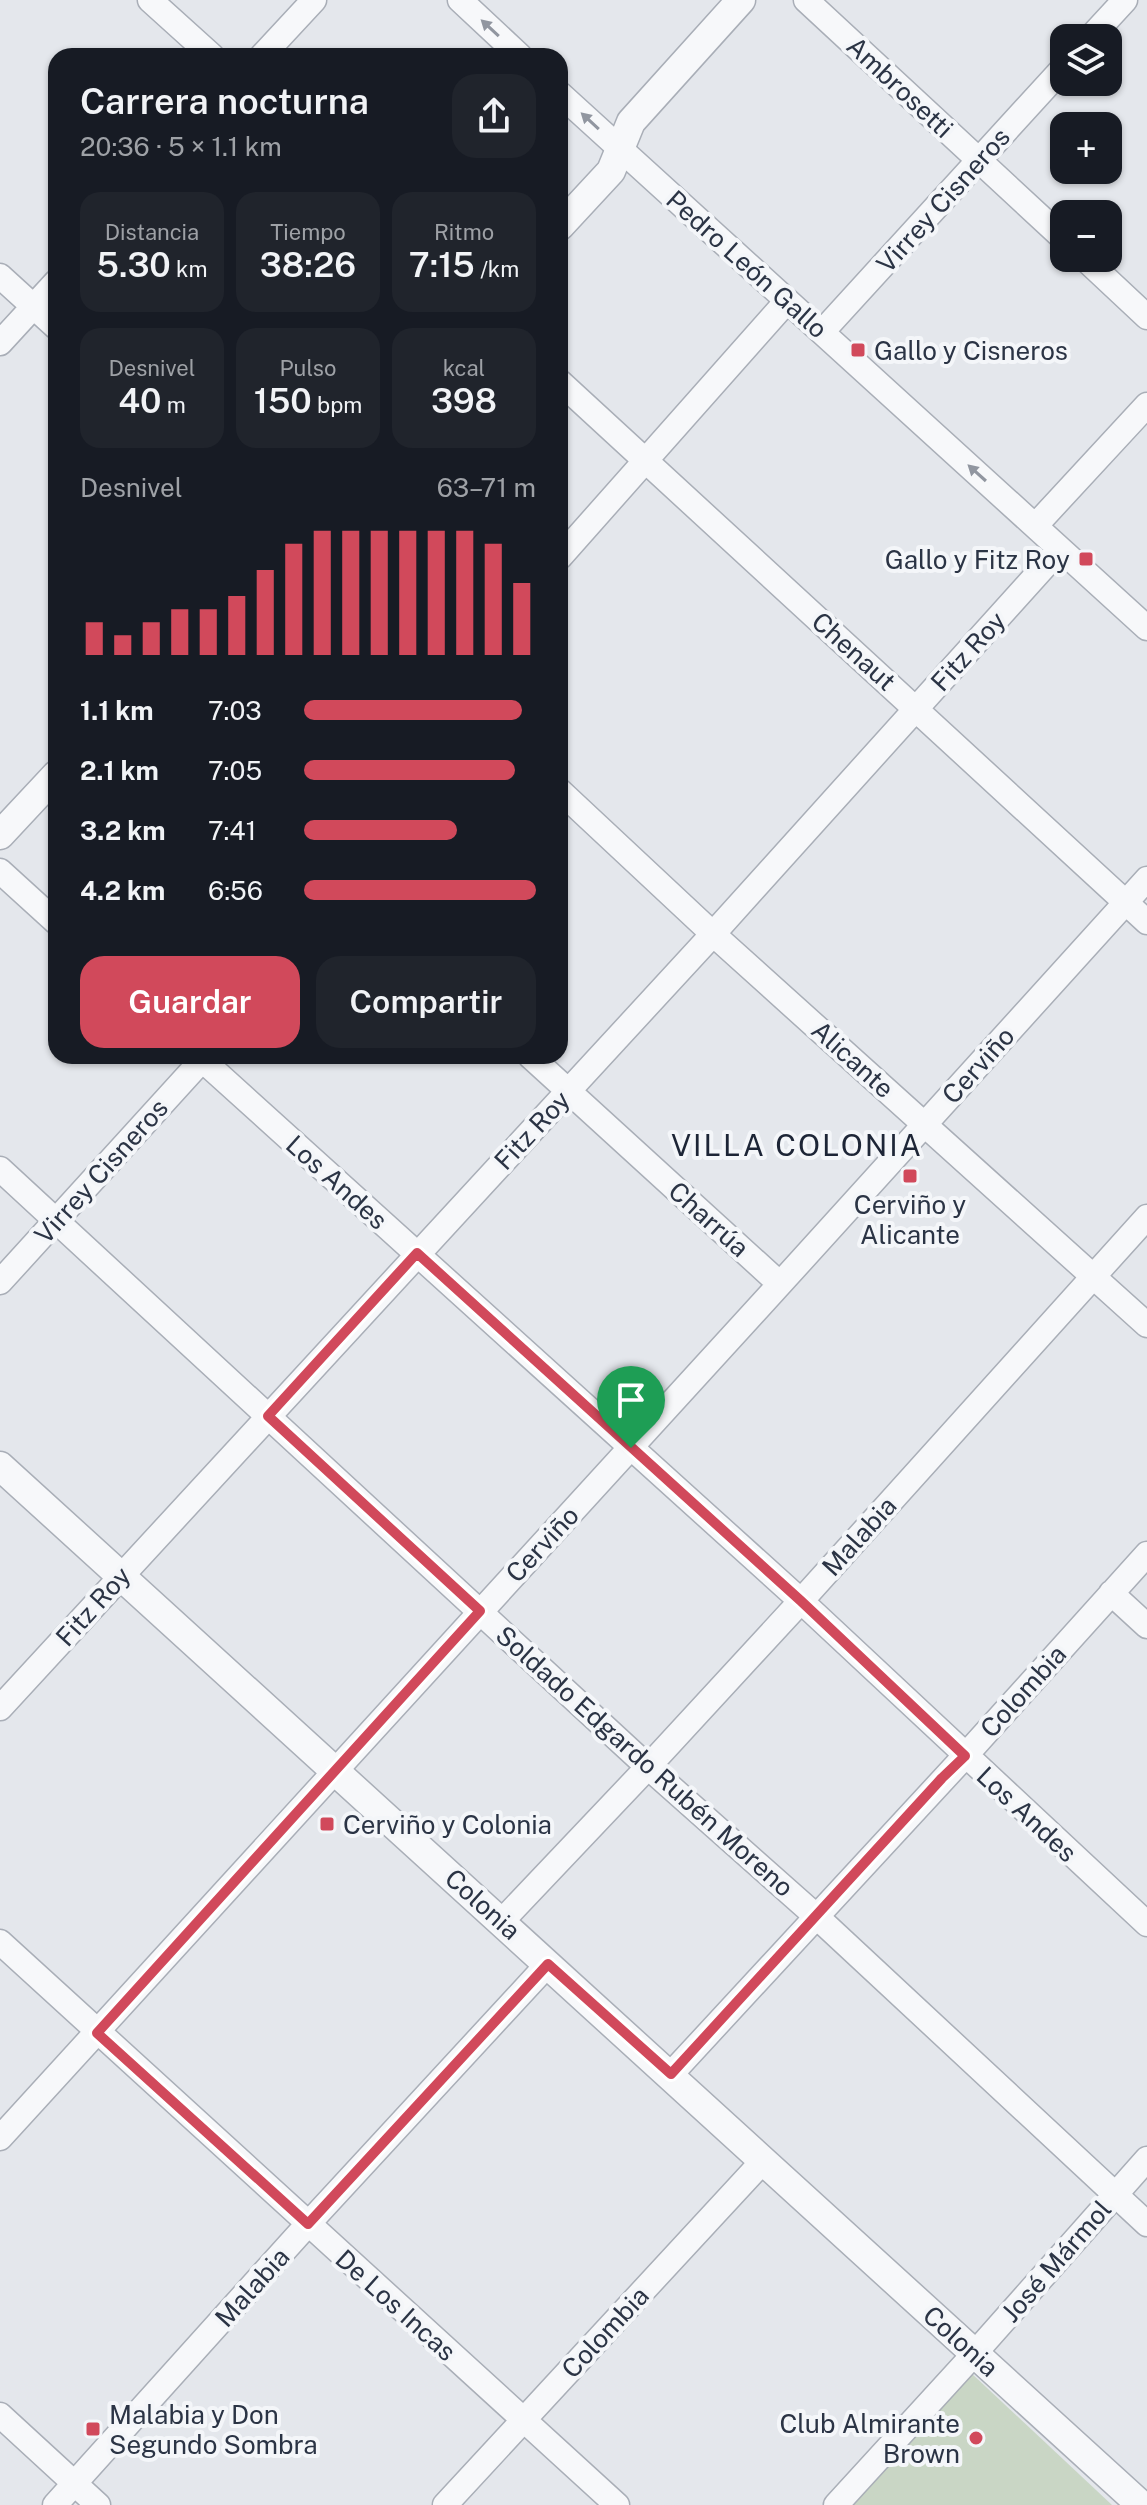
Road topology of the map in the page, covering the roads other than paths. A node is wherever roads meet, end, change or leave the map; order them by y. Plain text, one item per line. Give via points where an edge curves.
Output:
1 (150, 0) edge
2 (314, 0) edge
3 (460, 0) edge
4 (741, 0) edge
5 (806, 0) edge
6 (1125, 0) edge
7 (1103, 24) edge
8 (203, 48) edge
9 (269, 48) edge
10 (511, 48) edge
11 (1050, 82) edge
12 (568, 101) edge
13 (620, 149) junction
14 (980, 160) junction
15 (568, 217) edge
16 (1050, 226) edge
17 (1099, 272) edge
18 (0, 276) edge
19 (48, 291) edge
20 (787, 301) junction
21 (33, 307) junction
22 (1147, 317) edge
23 (48, 320) edge
24 (822, 332) junction
25 (0, 343) edge
26 (568, 389) edge
27 (1147, 405) edge
28 (647, 461) junction
29 (1035, 526) junction
30 (568, 548) edge
31 (1060, 549) junction
32 (1147, 628) edge
33 (917, 708) junction
34 (48, 784) edge
35 (568, 798) edge
36 (0, 835) edge
37 (0, 871) edge
38 (1147, 879) edge
39 (1126, 903) junction
40 (48, 915) edge
41 (1147, 922) edge
42 (713, 934) junction
43 (195, 1064) edge
44 (207, 1064) edge
45 (539, 1064) edge
46 (569, 1090) junction
47 (925, 1124) junction
48 (0, 1169) edge
49 (1147, 1217) edge
50 (56, 1220) junction
51 (417, 1253) junction
52 (1094, 1275) junction
53 (0, 1282) edge
54 (780, 1284) junction
55 (1147, 1325) edge
56 (268, 1416) junction
57 (631, 1448) junction
58 (0, 1466) edge
59 (1147, 1554) edge
60 (121, 1575) junction
61 (1111, 1593) junction
62 (801, 1601) junction
63 (480, 1611) junction
64 (1147, 1626) edge
65 (0, 1708) edge
66 (965, 1756) junction
67 (648, 1767) junction
68 (334, 1772) junction
69 (817, 1917) junction
70 (502, 1921) junction
71 (1147, 1924) edge
72 (0, 1942) edge
73 (548, 1964) junction
74 (97, 2033) junction
75 (671, 2074) junction
76 (0, 2138) edge
77 (1147, 2159) edge
78 (764, 2160) junction
79 (1114, 2195) junction
80 (308, 2224) junction
81 (1147, 2224) edge
82 (975, 2353) junction
83 (0, 2415) edge
84 (523, 2421) junction
85 (75, 2484) junction
86 (55, 2505) edge
87 (98, 2505) edge
88 (445, 2505) edge
89 (617, 2505) edge
90 (836, 2505) edge
91 (1141, 2505) edge

1 - 8 street
2 - 9 street
10 -> 3 street
4 - 13 street via 631,122
5 - 14 street, Ambrosetti
6 - 7 street
11 - 14 street, Virrey Cisneros
13 -> 12 street, Pedro León Gallo
13 - 15 street via 611,171
13 - 20 street, Pedro León Gallo
14 - 16 street, Ambrosetti
14 - 24 street, Virrey Cisneros
17 - 22 street
18 - 21 street
19 - 21 street
20 - 24 street, Pedro León Gallo
20 - 28 street
21 - 23 street
21 - 25 street
29 -> 24 street, Pedro León Gallo
26 - 28 street, Chenaut
27 - 29 street
28 - 30 street
28 - 33 street, Chenaut
29 - 31 street, Pedro León Gallo
31 - 32 street, Pedro León Gallo
31 - 33 street, Fitz Roy
33 - 39 street, Chenaut
33 - 42 street, Fitz Roy
34 - 36 street
35 - 42 street, Alicante
37 - 40 street
38 - 39 street, Cerviño
39 - 41 street, Chenaut
39 - 47 street, Cerviño
42 - 46 street, Fitz Roy
42 - 47 street, Alicante
43 - 50 street, Virrey Cisneros
44 - 51 street, Los Andes
45 - 46 street, Charrúa
46 - 51 street, Fitz Roy
46 - 54 street, Charrúa
47 - 52 street, Alicante
47 - 54 street, Cerviño
48 - 50 street, Soldado Edgardo Rubén Moreno
49 - 52 street, Malabia
50 - 53 street, Virrey Cisneros
50 - 56 street, Soldado Edgardo Rubén Moreno
51 - 56 street, Fitz Roy
51 - 57 street, Los Andes
52 - 55 street, Alicante
52 - 62 street, Malabia
54 - 57 street, Cerviño
56 - 60 street, Fitz Roy
56 - 63 street, Soldado Edgardo Rubén Moreno
57 - 62 street, Los Andes
57 - 63 street, Cerviño
58 - 60 street, Colonia
59 - 61 street, Colombia
60 - 65 street, Fitz Roy
60 - 68 street, Colonia
61 - 64 street
61 - 66 street, Colombia
62 - 66 street, Los Andes
62 - 67 street, Malabia
63 - 67 street, Soldado Edgardo Rubén Moreno
63 - 68 street, Cerviño
66 - 69 street, Colombia
66 - 71 street, Los Andes
67 - 69 street, Soldado Edgardo Rubén Moreno
67 - 70 street, Malabia
68 - 70 street, Colonia
68 - 74 street, Cerviño
69 - 75 street, Colombia
69 - 79 street, Soldado Edgardo Rubén Moreno
70 - 73 street, Colonia
72 - 74 street, De Los Incas
73 - 75 street, Colonia
73 - 80 street, Malabia
74 - 76 street, Cerviño
74 - 80 street, De Los Incas
75 - 78 street, Colonia
77 - 79 street, José Mármol
78 - 82 street, Colonia
78 - 84 street, Colombia
79 - 81 street, Soldado Edgardo Rubén Moreno
79 - 82 street, José Mármol
80 - 84 street, De Los Incas
80 - 85 street, Malabia
82 - 90 street, José Mármol
82 - 91 street, Colonia
83 - 85 street
84 - 88 street, Colombia
84 - 89 street, De Los Incas
85 - 86 street, Malabia
85 - 87 street

